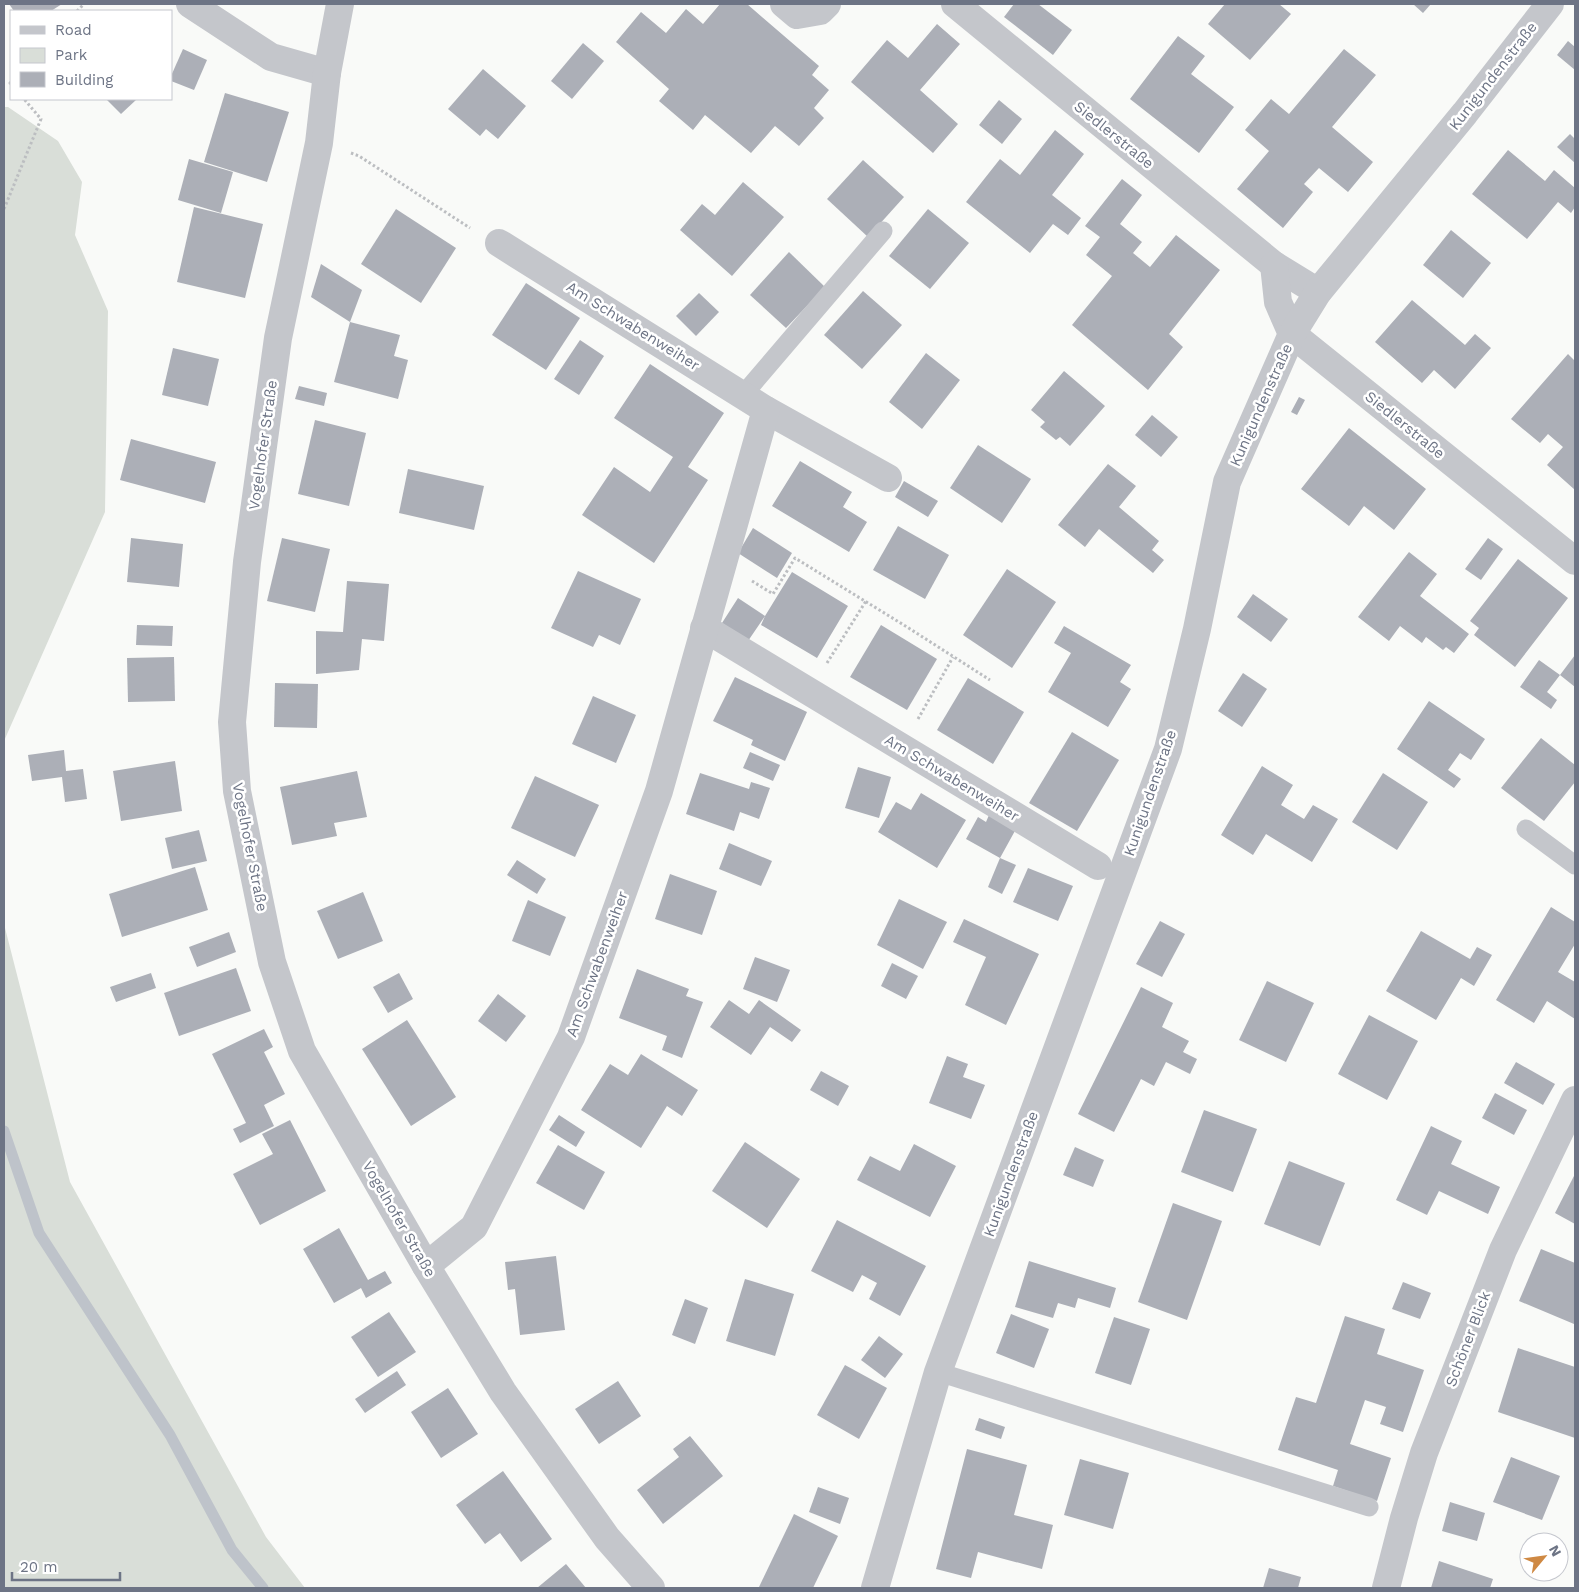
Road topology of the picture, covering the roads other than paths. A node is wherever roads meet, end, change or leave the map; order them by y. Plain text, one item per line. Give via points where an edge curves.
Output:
1 (190, 4) edge
2 (340, 4) edge
3 (784, 4) edge
4 (827, 4) edge
5 (955, 4) edge
6 (1550, 4) edge
7 (327, 73) junction
8 (883, 231) dead end
9 (499, 243) road end
10 (1274, 265) junction
11 (1318, 292) junction
12 (1292, 334) junction
13 (743, 395) junction
14 (766, 410) junction
15 (888, 478) dead end
16 (1575, 561) edge
17 (704, 628) junction
18 (1526, 829) dead end
19 (1575, 865) edge
20 (1098, 866) dead end
21 (1575, 1100) edge
22 (426, 1266) junction
23 (938, 1372) junction
24 (1369, 1507) dead end
25 (651, 1588) edge
26 (875, 1588) edge
27 (1386, 1588) edge

1 - 7 street via 271,57
2 - 7 street, Vogelhofer Straße
3 - 4 street via 797,15 820,11
5 - 10 street, Siedlerstraße
6 - 11 street, Kunigundenstraße
7 - 22 street, Vogelhofer Straße via 319,142 278,338 247,562 232,722 237,791 272,962 302,1051
8 - 13 lane
9 - 13 street, Am Schwabenweiher
10 - 11 street, Siedlerstraße
10 - 12 street, Siedlerstraße via 1278,302
11 - 12 street, Kunigundenstraße
12 - 16 street, Siedlerstraße
12 - 23 street, Kunigundenstraße via 1228,482 1168,748
13 - 14 street, Am Schwabenweiher
14 - 15 street, Am Schwabenweiher
14 - 17 street, Am Schwabenweiher
17 - 20 street, Am Schwabenweiher
17 - 22 street, Am Schwabenweiher via 659,791 571,1037 474,1227
18 - 19 lane
21 - 27 street, Schöner Blick via 1503,1250 1424,1453
22 - 25 street, Vogelhofer Straße via 504,1392 606,1538
23 - 24 lane
23 - 26 street, Kunigundenstraße

